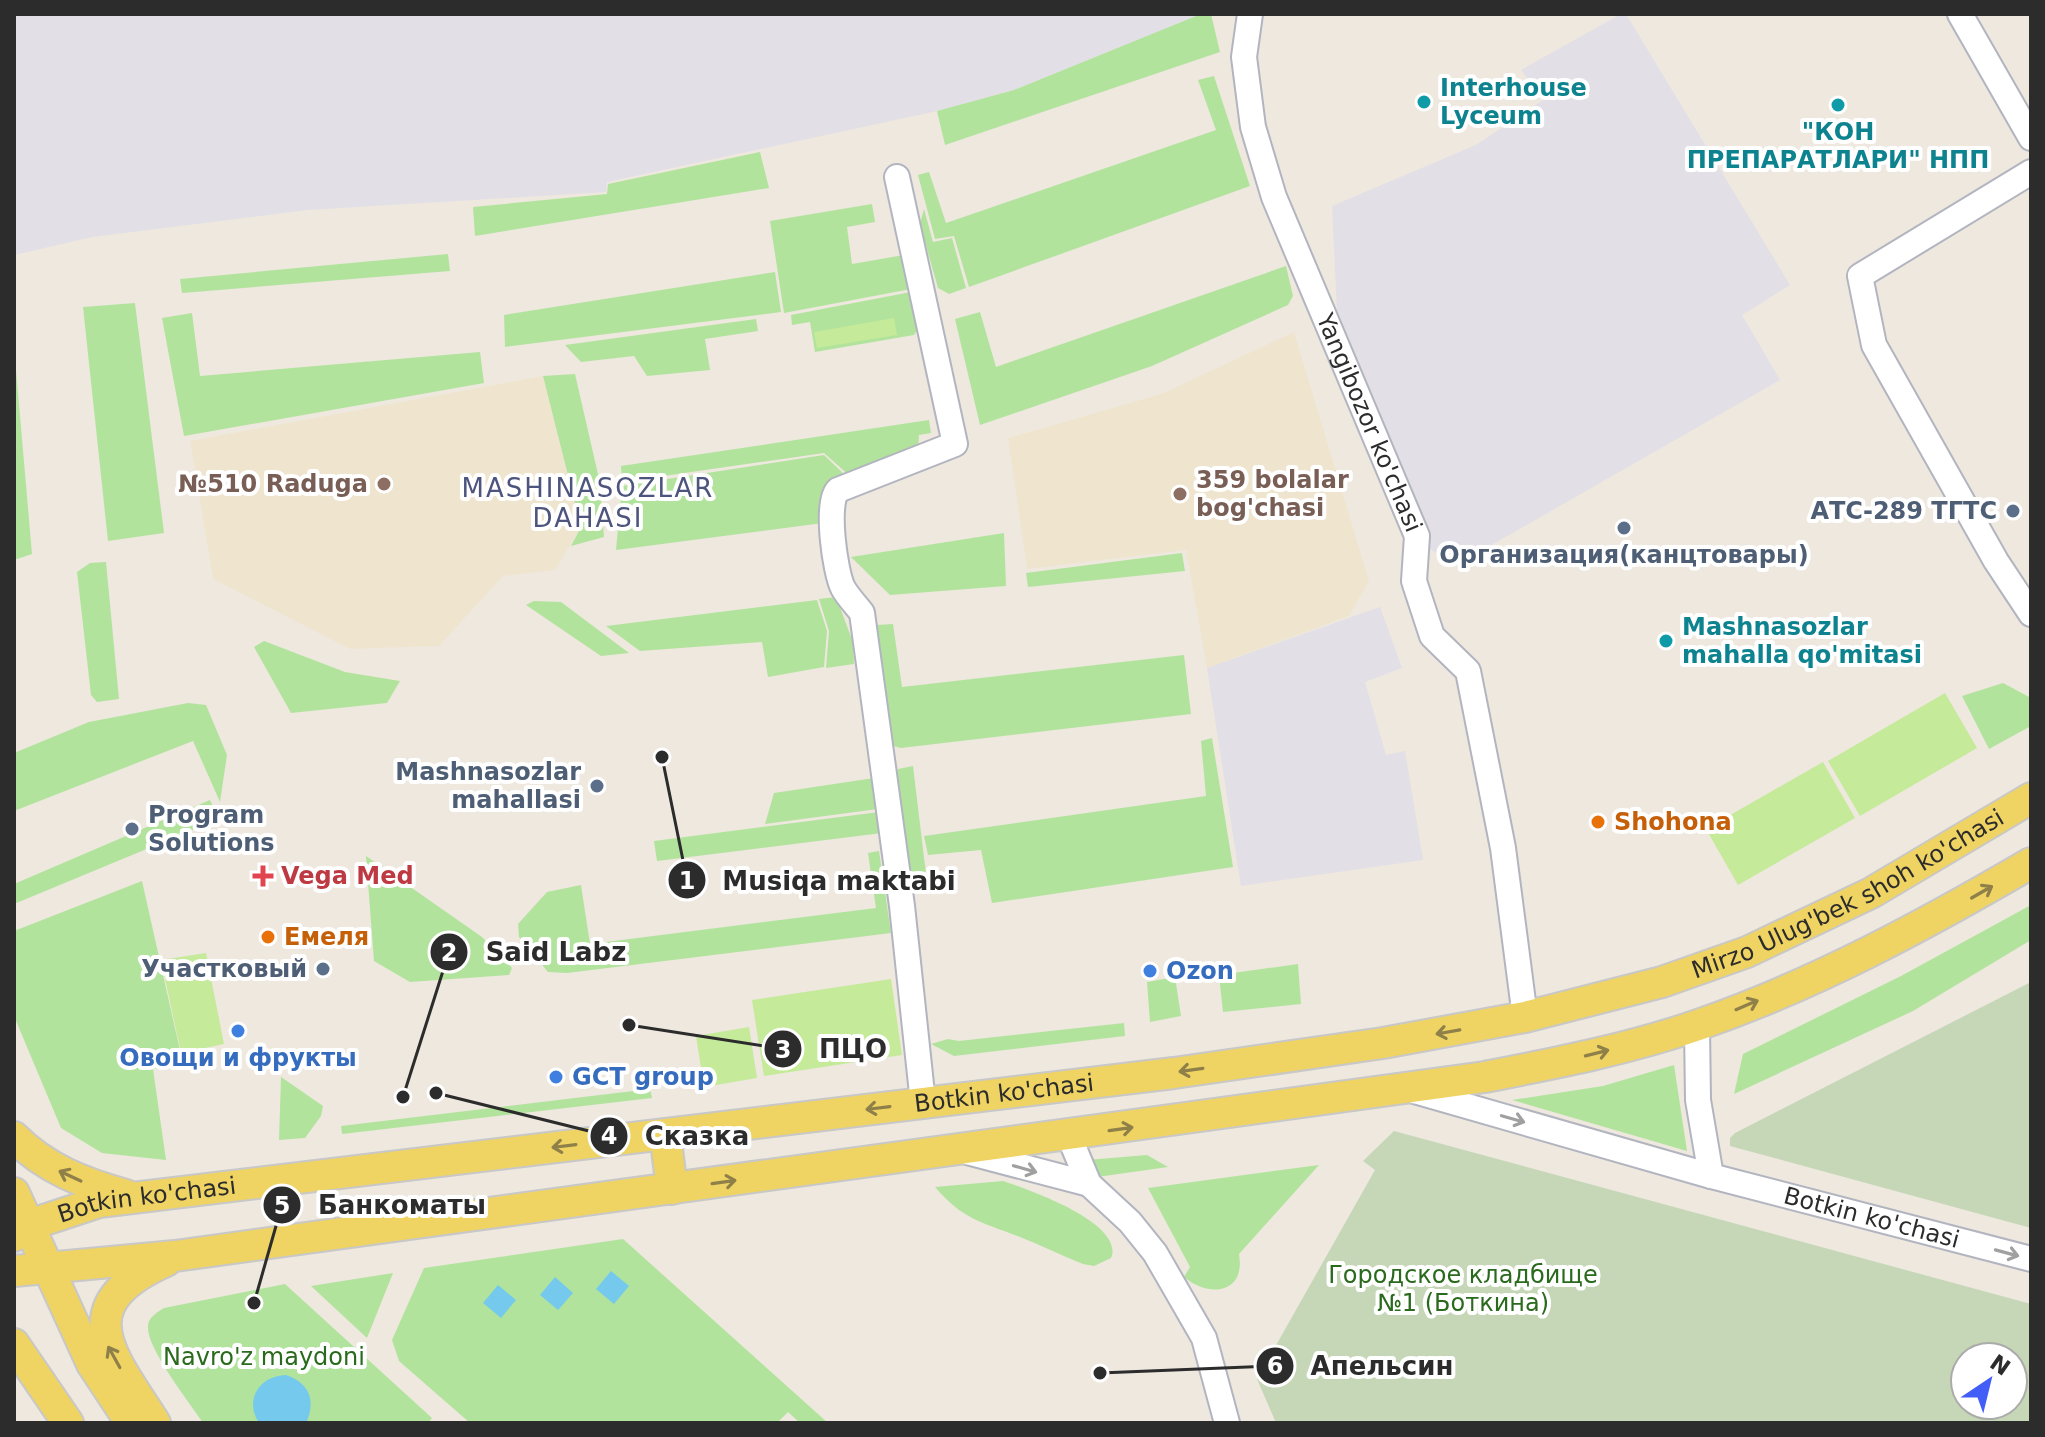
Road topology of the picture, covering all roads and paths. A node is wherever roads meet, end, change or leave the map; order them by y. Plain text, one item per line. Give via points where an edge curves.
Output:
1 (1250, 14) edge
2 (1960, 14) edge
3 (2031, 138) edge
4 (2031, 172) edge
5 (897, 177) dead end
6 (2031, 614) edge
7 (2031, 798) edge
8 (2031, 863) edge
9 (1662, 982) junction
10 (1525, 1017) junction
11 (1686, 1029) junction
12 (1411, 1090) junction
13 (923, 1103) junction
14 (665, 1134) junction
15 (1069, 1136) junction
16 (14, 1137) edge
17 (963, 1150) junction
18 (1711, 1176) junction
19 (1089, 1184) junction
20 (672, 1189) junction
21 (14, 1193) edge
22 (136, 1197) junction
23 (20, 1231) edge
24 (175, 1256) junction
25 (2031, 1259) edge
26 (47, 1270) junction
27 (14, 1271) edge
28 (14, 1344) edge
29 (14, 1371) edge
30 (45, 1393) junction
31 (68, 1423) edge
32 (131, 1423) edge
33 (155, 1423) edge
34 (1227, 1423) edge

1 - 10 street, Yangibozor ko'chasi via 1244,57 1253,127 1274,197 1417,536 1414,581 1432,636 1468,671 1503,848
2 - 3 street
4 - 6 street via 1860,276 1874,345
5 - 13 street via 955,444 838,490 830,511 841,586 862,613
7 - 9 main road, Mirzo Ulug'bek shoh ko'chasi via 1810,924
11 -> 8 main road via 1885,943
9 - 10 main road, Botkin ko'chasi
9 - 11 main road
10 -> 13 main road, Botkin ko'chasi via 1368,1045
12 -> 11 main road, Botkin ko'chasi via 1558,1062
11 - 18 street
15 -> 12 main road, Botkin ko'chasi
12 -> 18 street, Botkin ko'chasi
13 -> 14 main road, Botkin ko'chasi
14 - 20 main road
14 -> 22 main road, Botkin ko'chasi
15 - 17 main road, Botkin ko'chasi
15 - 19 street
22 -> 16 main road via 66,1174
17 -> 19 street
20 -> 17 main road, Botkin ko'chasi
18 -> 25 street, Botkin ko'chasi
19 - 34 street via 1155,1253 1204,1338
20 - 24 main road, Botkin ko'chasi
21 - 23 main road
22 - 23 main road, Botkin ko'chasi via 99,1202
23 - 26 main road
24 - 26 main road, Botkin ko'chasi
33 -> 24 main road via 110,1353 104,1321 119,1292
26 - 27 main road, Botkin ko'chasi
26 - 32 main road via 92,1364
28 - 30 main road
29 - 30 main road
30 - 31 main road

